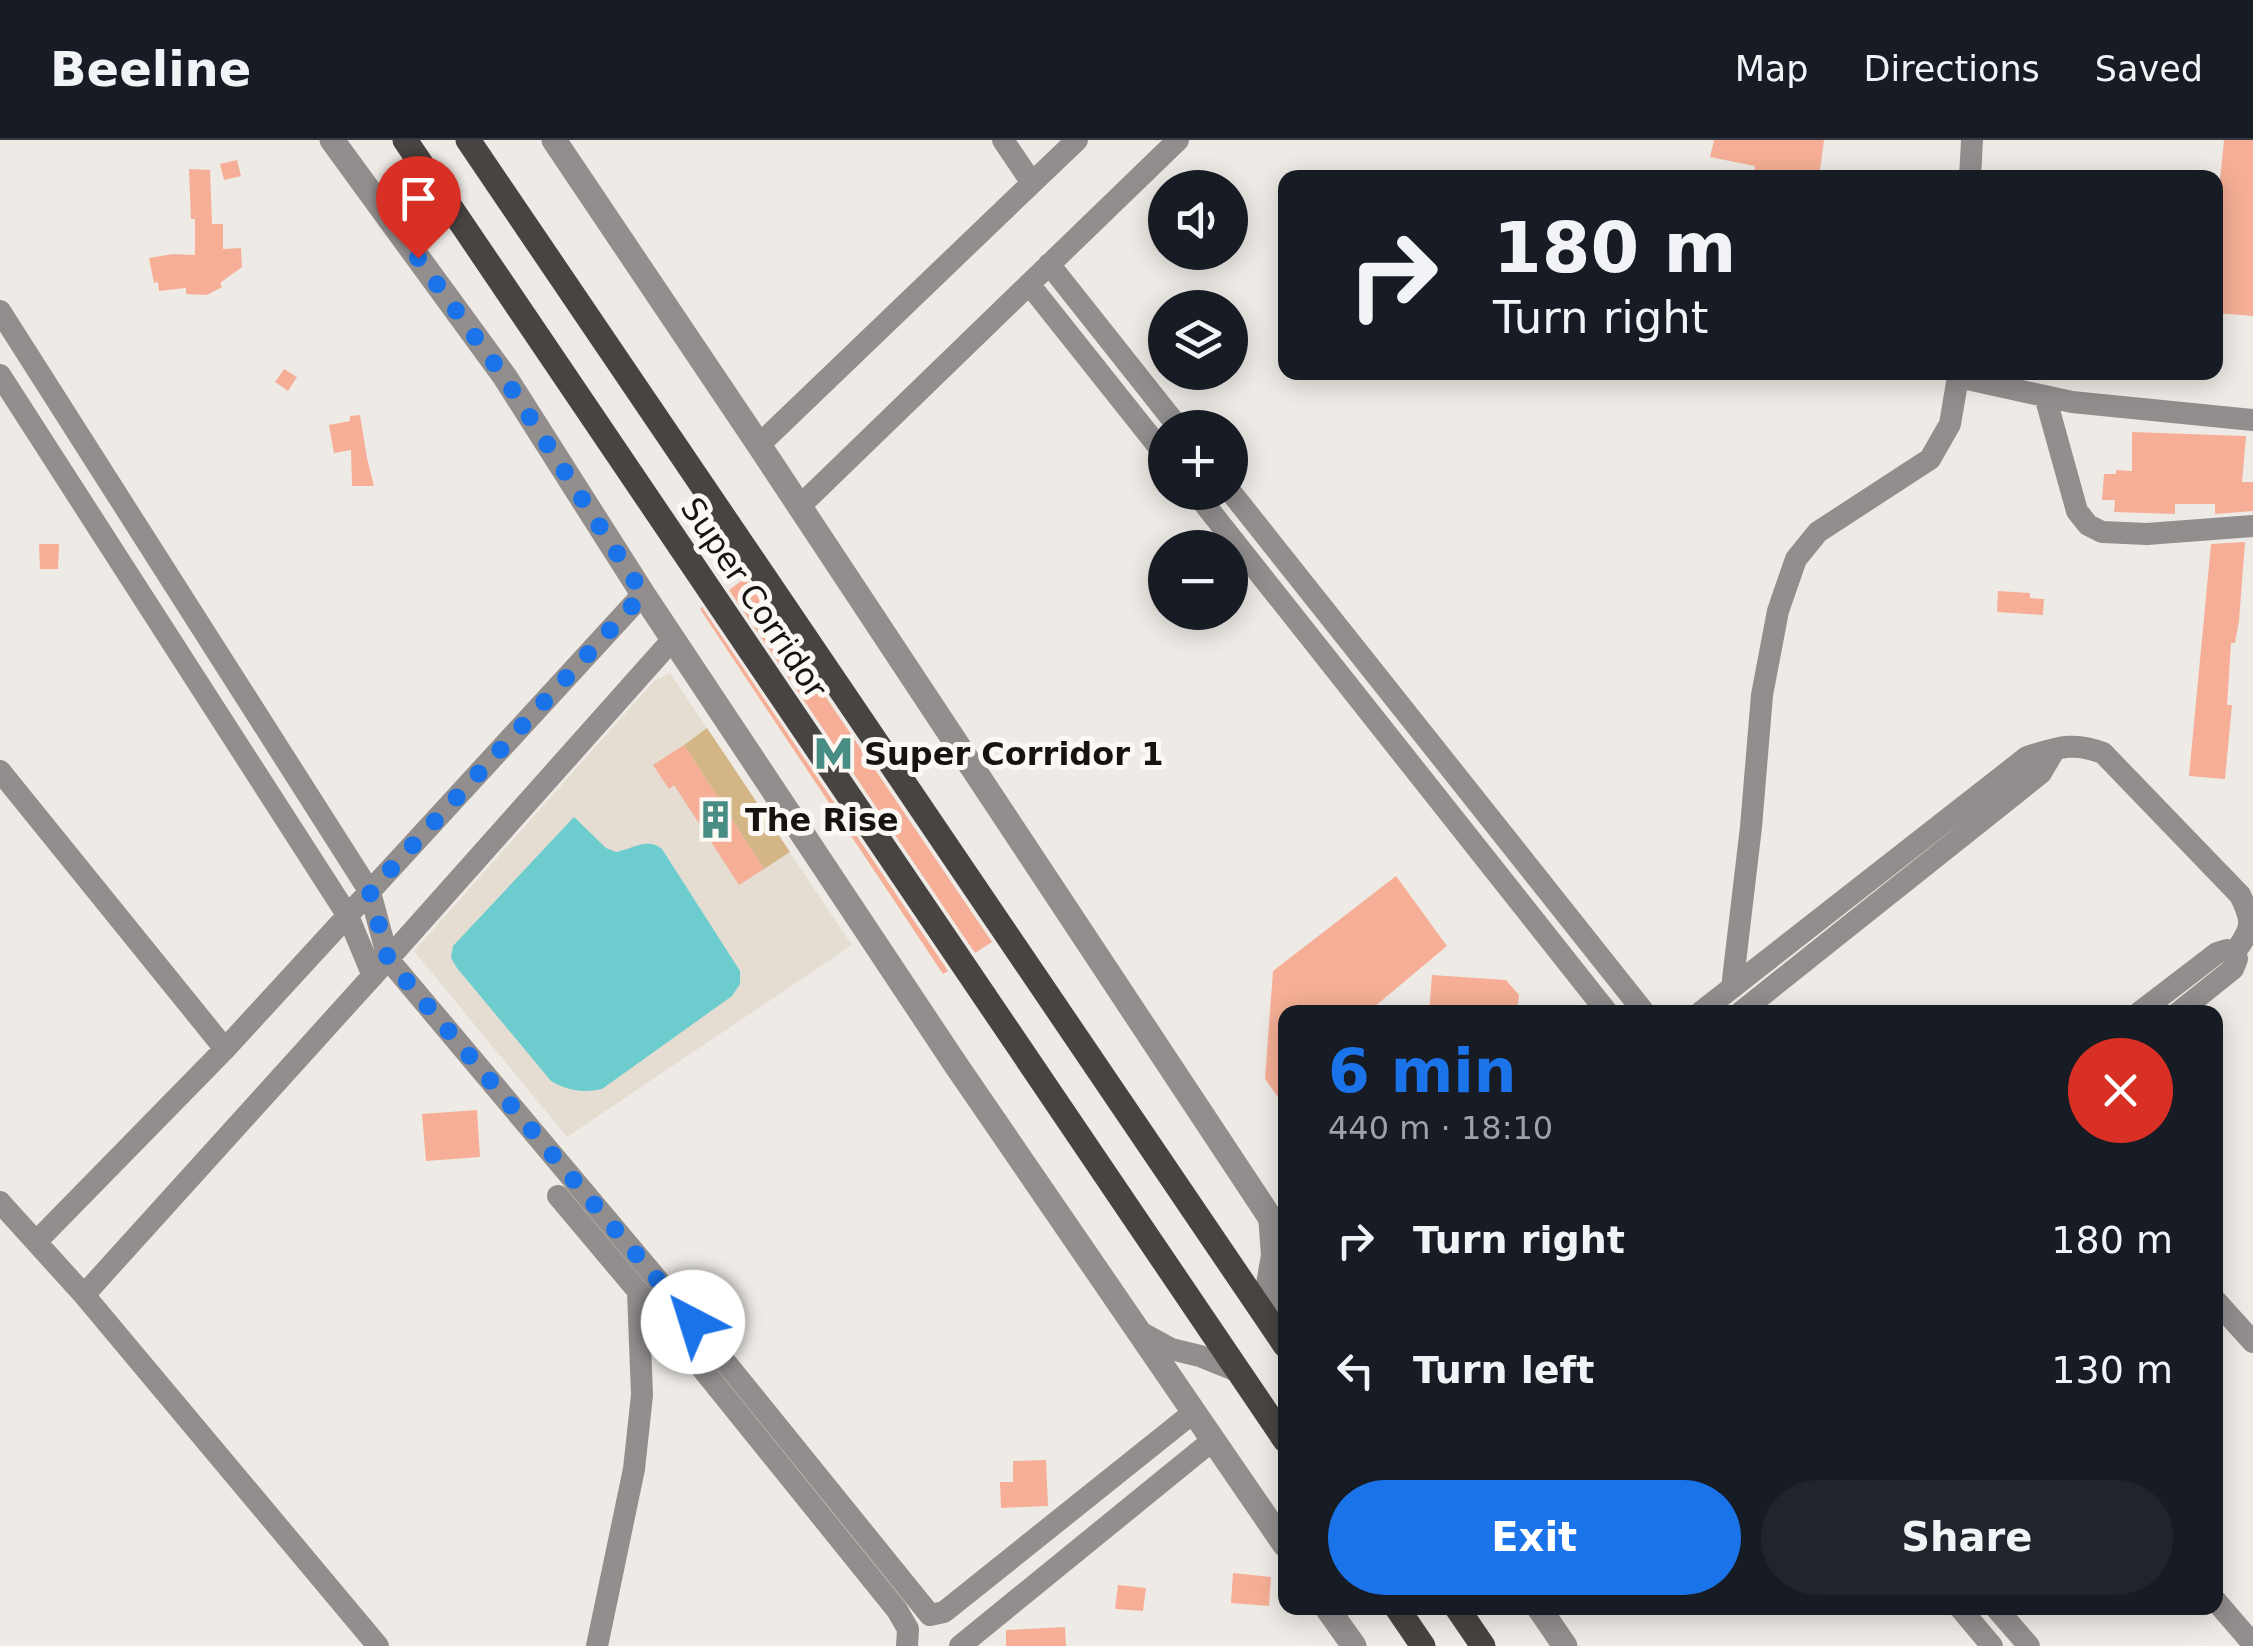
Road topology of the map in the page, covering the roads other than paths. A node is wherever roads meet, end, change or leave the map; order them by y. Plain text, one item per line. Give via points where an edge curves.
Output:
1 (332, 140) edge
2 (405, 140) edge
3 (468, 140) edge
4 (554, 140) edge
5 (1003, 140) edge
6 (1077, 140) edge
7 (1178, 140) edge
8 (1972, 140) edge
9 (1970, 170) edge
10 (1032, 183) junction
11 (1050, 264) junction
12 (1028, 284) junction
13 (0, 312) edge
14 (0, 375) edge
15 (1957, 380) edge
16 (1979, 380) edge
17 (2046, 396) junction
18 (1165, 410) edge
19 (2253, 420) edge
20 (1148, 434) edge
21 (760, 445) junction
22 (800, 506) junction
23 (1209, 510) edge
24 (1245, 510) edge
25 (2253, 526) edge
26 (643, 594) junction
27 (673, 639) junction
28 (2055, 749) junction
29 (0, 771) edge
30 (370, 892) junction
31 (348, 916) junction
32 (2253, 927) edge
33 (2236, 952) junction
34 (381, 968) junction
35 (1732, 988) junction
36 (1601, 1005) edge
37 (1638, 1005) edge
38 (1710, 1005) edge
39 (1750, 1005) edge
40 (2149, 1005) edge
41 (2188, 1005) edge
42 (224, 1049) junction
43 (558, 1196) dead end
44 (0, 1202) edge
45 (1268, 1216) junction
46 (1278, 1230) edge
47 (36, 1242) junction
48 (638, 1291) junction
49 (84, 1295) junction
50 (2223, 1309) edge
51 (1270, 1322) junction
52 (1140, 1332) junction
53 (1278, 1334) edge
54 (2253, 1342) edge
55 (1237, 1371) junction
56 (1194, 1412) junction
57 (1278, 1430) edge
58 (1213, 1440) junction
59 (1278, 1535) edge
60 (2223, 1609) edge
61 (1333, 1615) edge
62 (1402, 1615) edge
63 (1463, 1615) edge
64 (1544, 1615) edge
65 (1966, 1615) edge
66 (2002, 1615) edge
67 (2253, 1644) edge
68 (378, 1646) edge
69 (597, 1646) edge
70 (907, 1646) edge
71 (960, 1646) edge
72 (1354, 1646) edge
73 (1423, 1646) edge
74 (1483, 1646) edge
75 (1565, 1646) edge
76 (1992, 1646) edge
77 (2029, 1646) edge

1 - 26 street via 504,377
2 - 55 main road, Super Corridor
3 - 51 main road, Super Corridor
4 - 21 street
5 - 10 street
6 - 10 street
7 - 11 street
8 - 9 street
10 - 21 street
11 - 12 street
11 - 18 street
12 - 20 street
12 - 22 street
13 - 30 street
14 - 31 street
15 - 35 street via 1950,424 1930,459 1818,532 1796,559 1762,695
16 - 17 street
17 - 19 street
17 - 25 street via 2077,511 2088,525 2146,534
21 - 22 street
22 - 45 street
23 - 36 street
24 - 37 street
26 - 27 street
26 - 30 street
27 - 34 street
27 - 52 street
28 - 32 street via 2086,746 2102,753 2240,895
28 - 35 street via 2028,758
28 - 39 street via 2041,774
29 - 42 street
30 - 31 street
30 - 34 street
31 - 34 street
31 - 42 street
32 - 33 street
33 - 40 street via 2217,952
33 - 41 street via 2233,969
34 - 49 street
34 - 56 street via 693,1322 930,1615 944,1612
35 - 38 street
42 - 47 street
43 - 48 street
44 - 47 street
45 - 46 street
45 - 51 street
47 - 49 street
48 - 69 street via 642,1395 634,1469
48 - 70 street via 897,1610 908,1629
49 - 68 street
50 - 54 street
51 - 53 main road, Super Corridor
52 - 55 street
52 - 56 street
55 - 57 main road, Super Corridor
56 - 58 street
58 - 59 street
58 - 71 street
60 - 67 street
61 - 72 street
62 - 73 main road
63 - 74 main road
64 - 75 street
65 - 76 street
66 - 77 street

